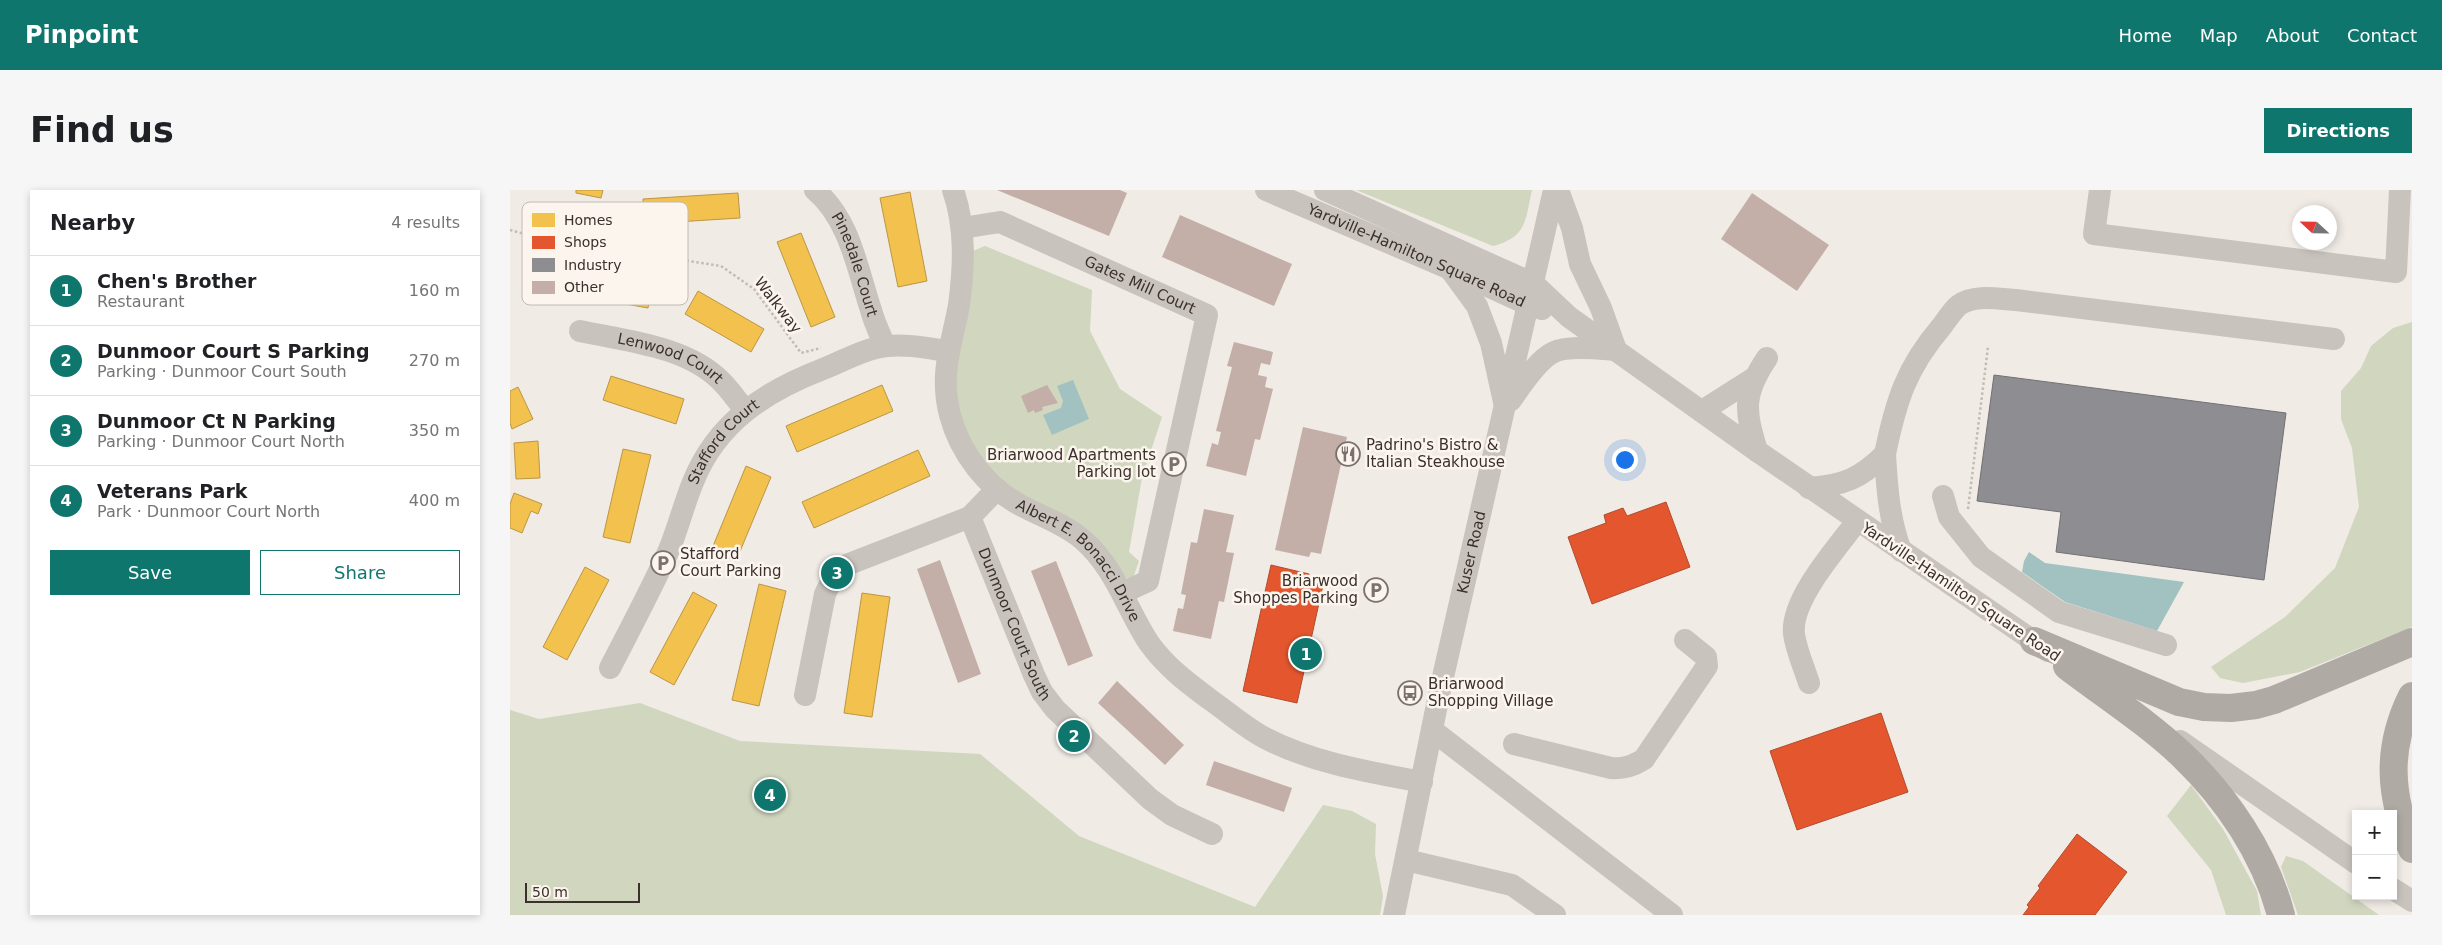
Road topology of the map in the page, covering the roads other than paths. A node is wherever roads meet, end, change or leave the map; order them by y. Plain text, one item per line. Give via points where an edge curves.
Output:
1 (815, 190) edge
2 (954, 190) edge
3 (1266, 190) edge
4 (1325, 190) edge
5 (1554, 190) edge
6 (1558, 190) edge
7 (2100, 190) edge
8 (2400, 190) edge
9 (962, 228) junction
10 (1450, 269) junction
11 (1534, 284) junction
12 (1529, 306) junction
13 (1569, 317) junction
14 (580, 331) dead end
15 (2334, 338) dead end
16 (885, 346) junction
17 (1616, 350) junction
18 (947, 351) junction
19 (1767, 358) dead end
20 (1754, 378) junction
21 (1506, 407) junction
22 (746, 411) junction
23 (1702, 411) junction
24 (1756, 452) junction
25 (1885, 454) junction
26 (1809, 488) junction
27 (996, 489) junction
28 (1943, 496) dead end
29 (970, 517) junction
30 (1857, 521) junction
31 (1901, 551) junction
32 (1122, 593) junction
33 (1685, 640) dead end
34 (2412, 642) edge
35 (2038, 644) junction
36 (2166, 645) dead end
37 (610, 668) dead end
38 (1809, 683) dead end
39 (805, 695) dead end
40 (2412, 696) edge
41 (1432, 730) junction
42 (1514, 744) dead end
43 (1422, 782) junction
44 (1212, 834) dead end
45 (2412, 849) edge
46 (1406, 860) junction
47 (2352, 860) edge
48 (2397, 891) edge
49 (2412, 902) edge
50 (1394, 915) edge
51 (1555, 915) edge
52 (1672, 915) edge
53 (2281, 915) edge

1 - 16 street, Pinedale Court via 834,210 846,230
2 - 9 street, Albert E. Bonacci Drive
3 - 10 street, Yardville-Hamilton Square Road
4 - 11 street, Yardville-Hamilton Square Road
5 - 11 street, Kuser Road
6 - 17 street via 1572,228 1580,264
7 - 8 street via 2094,234 2396,272
9 - 18 street, Albert E. Bonacci Drive via 962,278
9 - 32 street, Gates Mill Court via 1000,222 1207,315 1148,580
10 - 12 street, Yardville-Hamilton Square Road
10 - 21 street via 1477,306 1491,343
11 - 12 street, Kuser Road
11 - 13 street, Yardville-Hamilton Square Road
12 - 13 street, Yardville-Hamilton Square Road
12 - 21 street, Kuser Road
13 - 17 street, Yardville-Hamilton Square Road
14 - 22 street, Lenwood Court via 635,342 685,358 720,380
15 - 25 street via 2016,300 1974,299 1960,304 1919,357 1895,408
16 - 18 street, Stafford Court via 905,345
16 - 22 street, Stafford Court via 787,383
17 - 21 street via 1586,347 1554,351 1534,370
17 - 23 street, Yardville-Hamilton Square Road
18 - 27 street, Albert E. Bonacci Drive via 946,392 955,430 968,456
19 - 20 street
20 - 23 street
20 - 24 street via 1747,402
21 - 41 street, Kuser Road
22 - 37 street, Stafford Court via 725,431 693,480 653,586
23 - 24 street, Yardville-Hamilton Square Road
24 - 26 street, Yardville-Hamilton Square Road
25 - 26 street via 1857,476 1836,485
25 - 31 street via 1892,527
26 - 30 street, Yardville-Hamilton Square Road
27 - 29 street
27 - 32 street, Albert E. Bonacci Drive via 1082,539 1110,570
28 - 36 street via 1949,517 1981,557 2059,612
29 - 39 street via 840,570 825,594
29 - 44 street, Dunmoor Court South via 1042,692 1055,709 1150,799 1172,815
30 - 31 street, Yardville-Hamilton Square Road
30 - 38 street via 1798,609 1794,635
31 - 35 street, Yardville-Hamilton Square Road
32 - 43 street, Albert E. Bonacci Drive via 1150,644 1165,663 1263,737 1312,757
33 - 42 street via 1706,658 1707,666 1644,759 1623,769 1610,768
34 - 35 highway via 2274,700 2231,708 2179,702
35 - 47 street, Yardville-Hamilton Square Road
35 - 53 highway via 2172,746 2207,781 2250,841 2267,874
40 - 45 highway via 2402,716 2393,757 2398,809
41 - 43 street, Kuser Road
41 - 52 street
43 - 46 street, Kuser Road
46 - 50 street, Kuser Road
46 - 51 street via 1512,885
48 - 49 street

